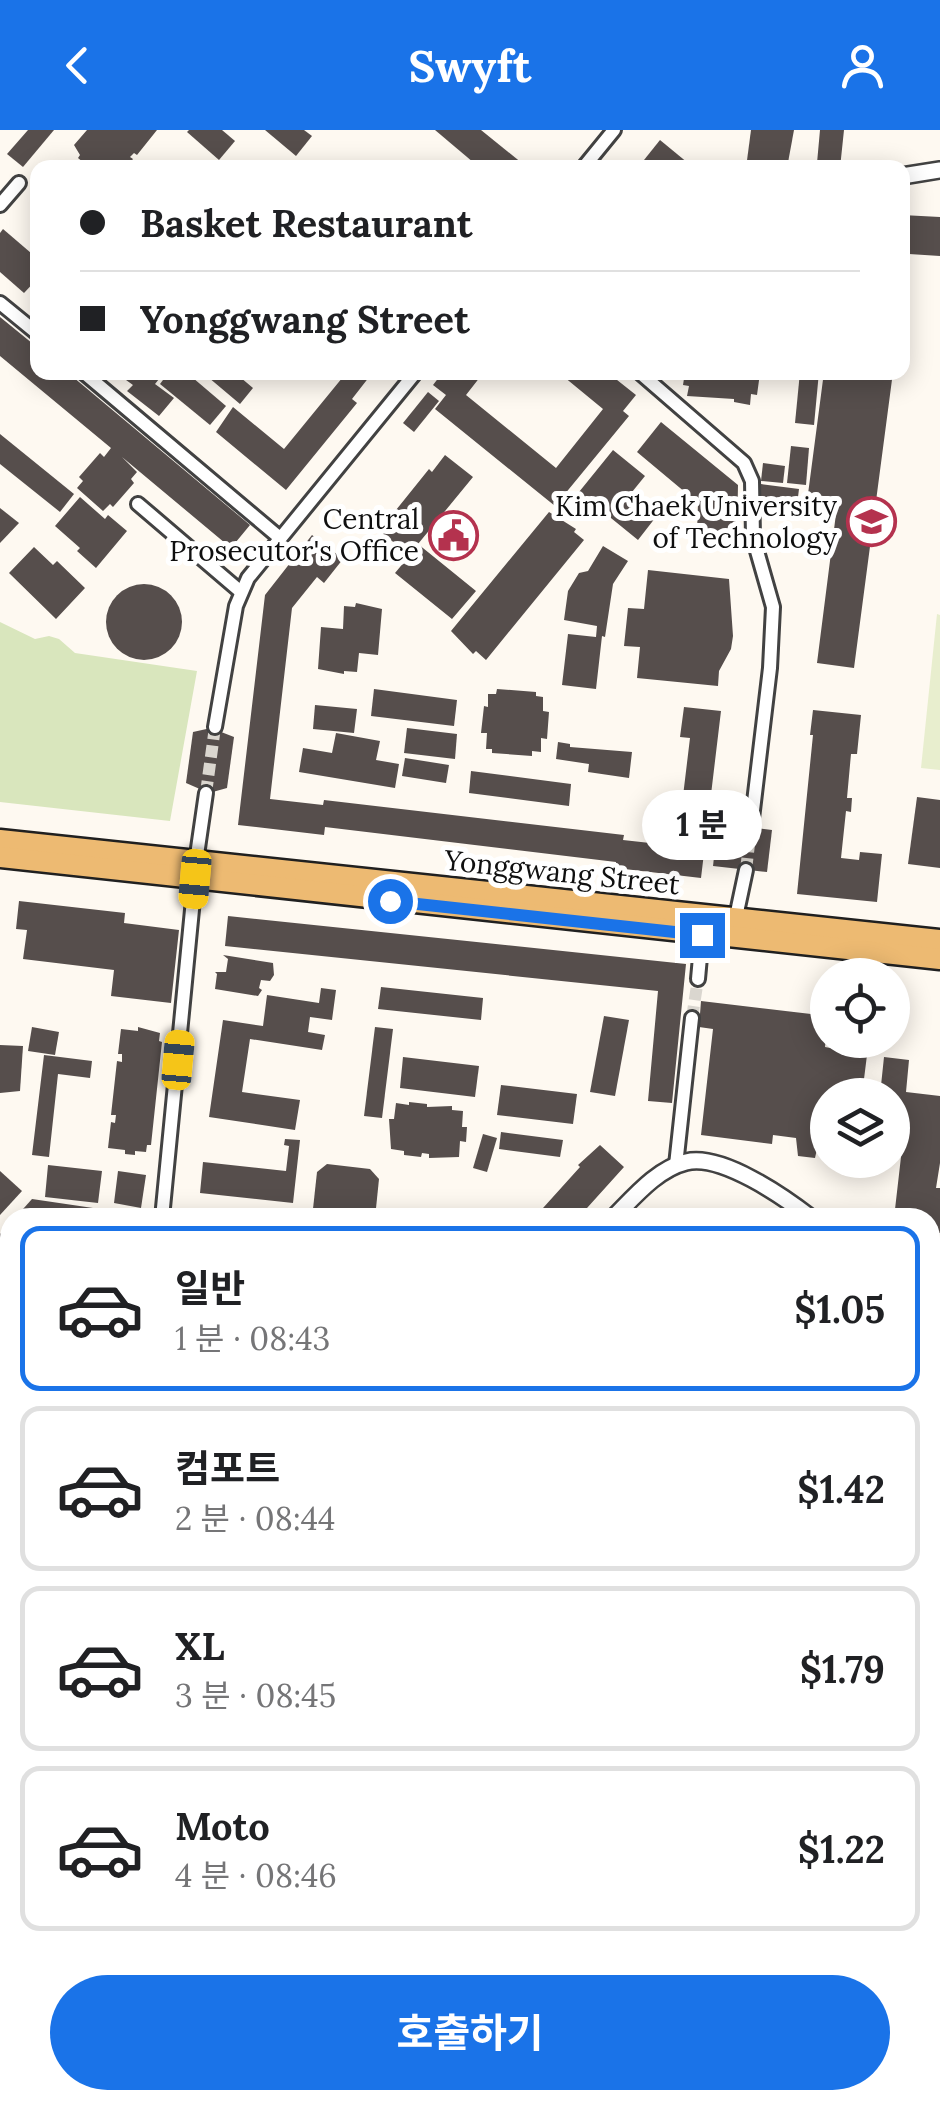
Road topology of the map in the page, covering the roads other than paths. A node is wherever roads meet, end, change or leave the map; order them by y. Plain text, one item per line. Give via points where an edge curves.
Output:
1 (614, 130) edge
2 (590, 160) edge
3 (940, 170) edge
4 (910, 175) edge
5 (19, 182) dead end
6 (0, 204) edge
7 (0, 303) edge
8 (30, 327) edge
9 (92, 380) edge
10 (409, 380) edge
11 (648, 380) edge
12 (138, 504) dead end
13 (280, 538) junction
14 (241, 592) junction
15 (215, 728) tunnel mouth
16 (206, 793) tunnel mouth
17 (751, 828) tunnel mouth
18 (0, 840) edge
19 (0, 857) edge
20 (746, 870) tunnel mouth
21 (196, 871) junction
22 (736, 917) junction
23 (702, 935) junction
24 (940, 940) edge
25 (940, 959) edge
26 (698, 980) tunnel mouth
27 (692, 1018) tunnel mouth
28 (676, 1165) junction
29 (163, 1208) edge
30 (623, 1208) edge
31 (798, 1208) edge

1 - 2 street
3 - 4 street
5 - 6 street
7 - 8 street
9 - 13 street
10 - 13 street
11 - 17 street via 744,463 752,481 753,538 772,607
12 - 14 street
13 - 14 street
14 - 15 street
16 - 21 street
18 - 21 main road, Yonggwang Street
19 - 21 main road, Yonggwang Street
20 - 22 street
21 - 22 main road, Yonggwang Street
21 - 23 main road, Yonggwang Street
21 - 29 street
22 - 24 main road, Yonggwang Street
23 - 25 main road, Yonggwang Street
23 - 26 street
27 - 28 street
28 - 30 street
28 - 31 street via 714,1163

